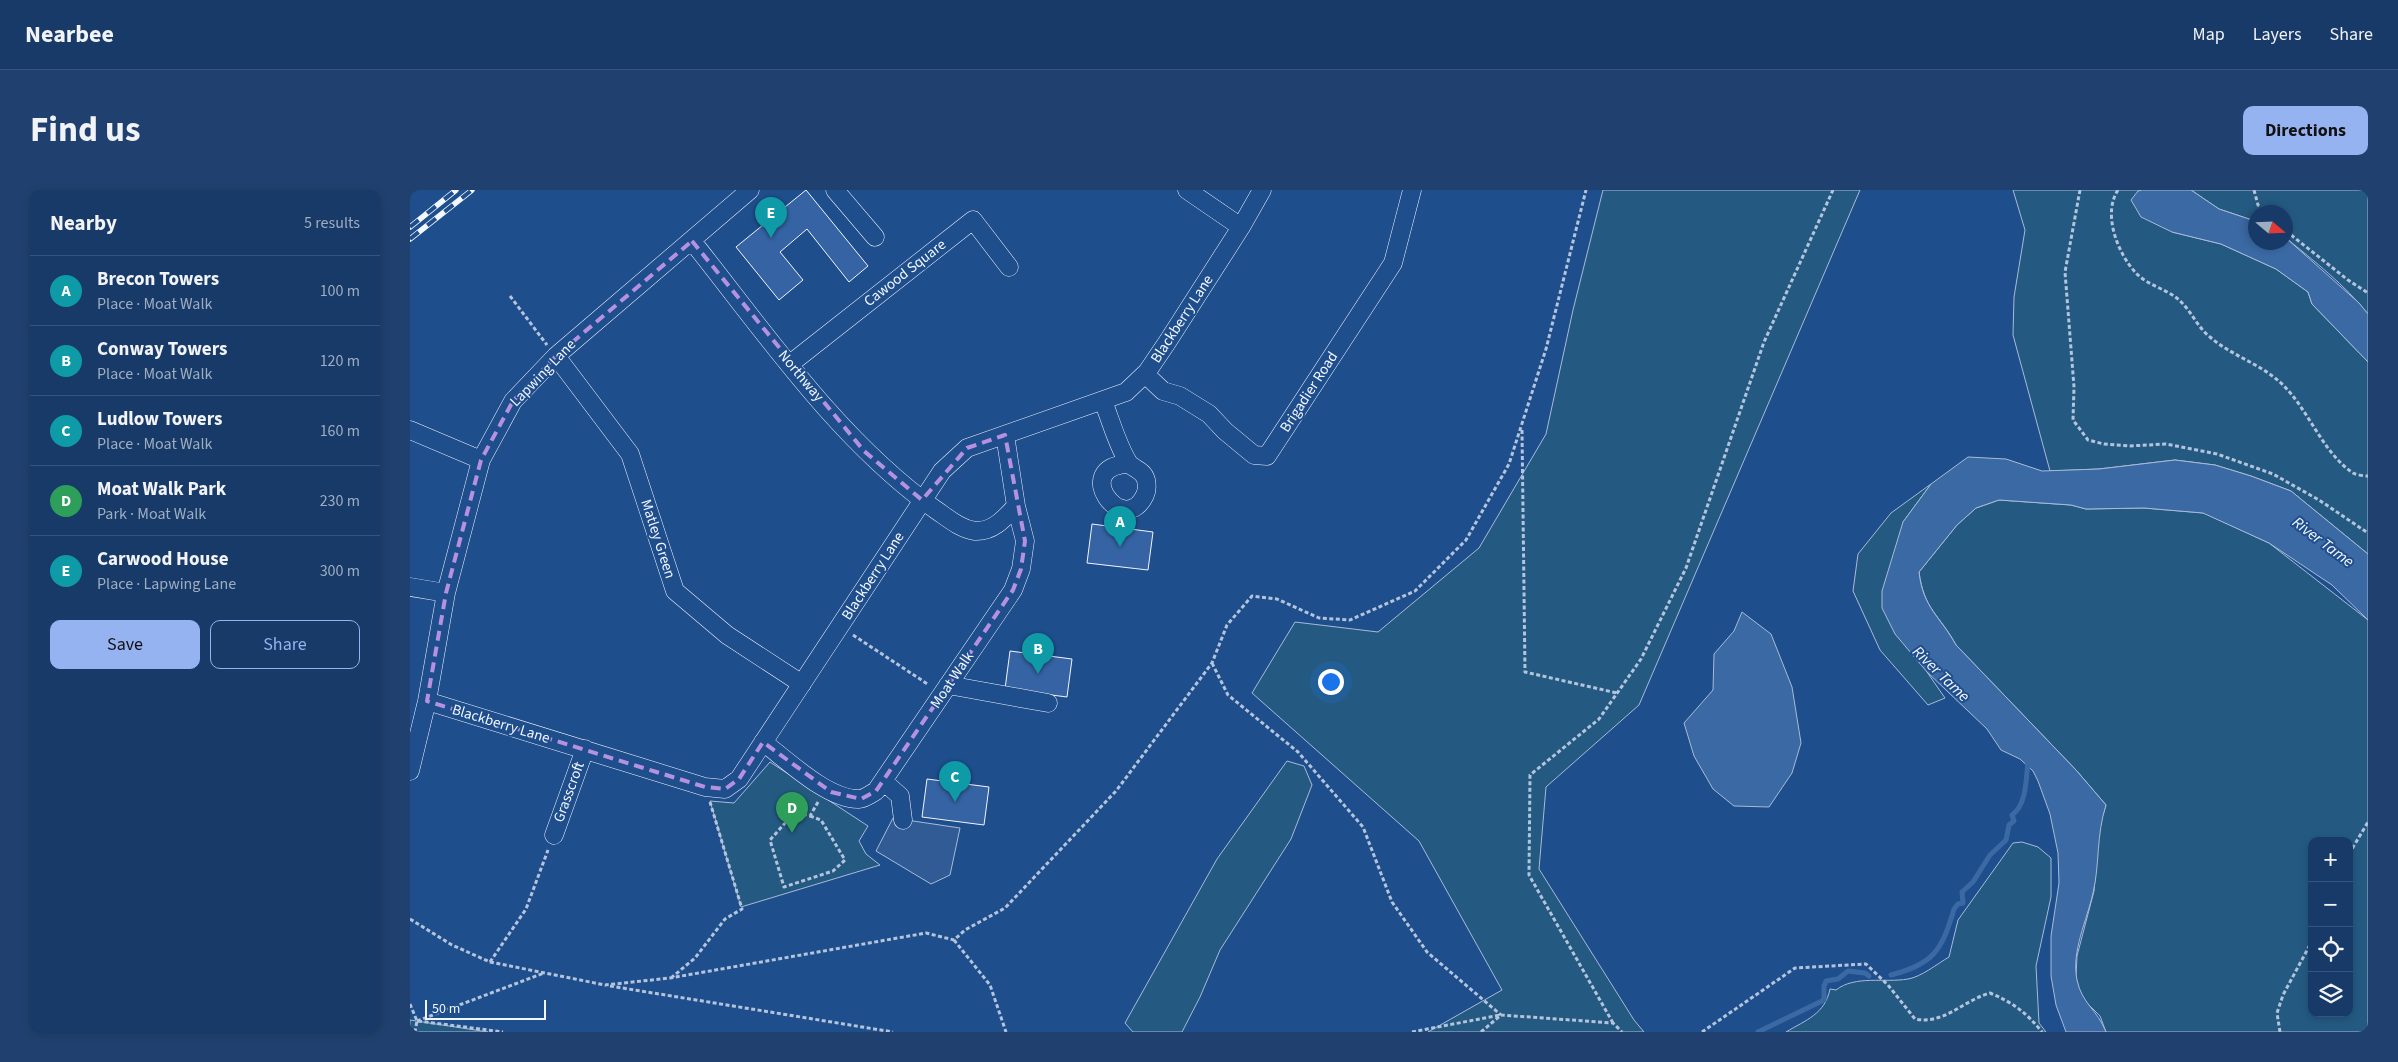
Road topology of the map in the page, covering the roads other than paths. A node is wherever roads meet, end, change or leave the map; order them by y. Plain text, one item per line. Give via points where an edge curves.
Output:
1 (750, 190) edge
2 (835, 190) edge
3 (1187, 190) edge
4 (1262, 190) edge
5 (1412, 190) edge
6 (1241, 227) junction
7 (875, 237) dead end
8 (692, 240) junction
9 (1009, 267) dead end
10 (556, 356) junction
11 (790, 364) junction
12 (1144, 374) junction
13 (1103, 401) junction
14 (410, 430) edge
15 (1005, 434) junction
16 (481, 460) junction
17 (1129, 464) dead end
18 (922, 500) junction
19 (1016, 506) junction
20 (410, 587) edge
21 (446, 593) junction
22 (802, 684) junction
23 (945, 689) junction
24 (427, 701) junction
25 (1048, 703) dead end
26 (763, 742) junction
27 (585, 749) junction
28 (410, 771) edge
29 (883, 781) junction
30 (904, 820) dead end
31 (554, 835) road end

1 - 8 street, Lapwing Lane
2 - 7 street
3 - 6 street
4 - 6 street, Blackberry Lane
5 - 12 street, Brigadier Road via 1393,263 1267,456 1254,455 1209,414 1180,396 1163,391
6 - 12 street, Blackberry Lane
8 - 10 street, Lapwing Lane
8 - 11 street, Northway
9 - 11 street, Cawood Square via 973,220
10 - 16 street, Lapwing Lane via 512,401
10 - 22 street, Matley Green via 630,454 675,590 727,635
11 - 18 street, Northway via 864,451
12 - 13 street, Blackberry Lane via 1126,392
13 - 15 street, Blackberry Lane
13 - 17 street
14 - 16 street
15 - 18 street, Blackberry Lane via 967,448 942,471
15 - 19 street, Moat Walk
16 - 21 street, Lapwing Lane
18 - 19 street, Northway via 961,528 976,531 1002,521
18 - 22 street, Blackberry Lane
19 - 23 street, Moat Walk via 1025,541 1022,569 1013,590
20 - 21 street
21 - 24 street, Lapwing Lane
22 - 26 street, Blackberry Lane
23 - 25 street
23 - 29 street, Moat Walk
24 - 27 street, Blackberry Lane
24 - 28 street, Lapwing Lane
26 - 27 street, Blackberry Lane via 739,779 725,789 705,787
26 - 29 street, Moat Walk via 826,789 846,798 861,799 876,791
27 - 31 street, Grasscroft
29 - 30 street via 900,796

